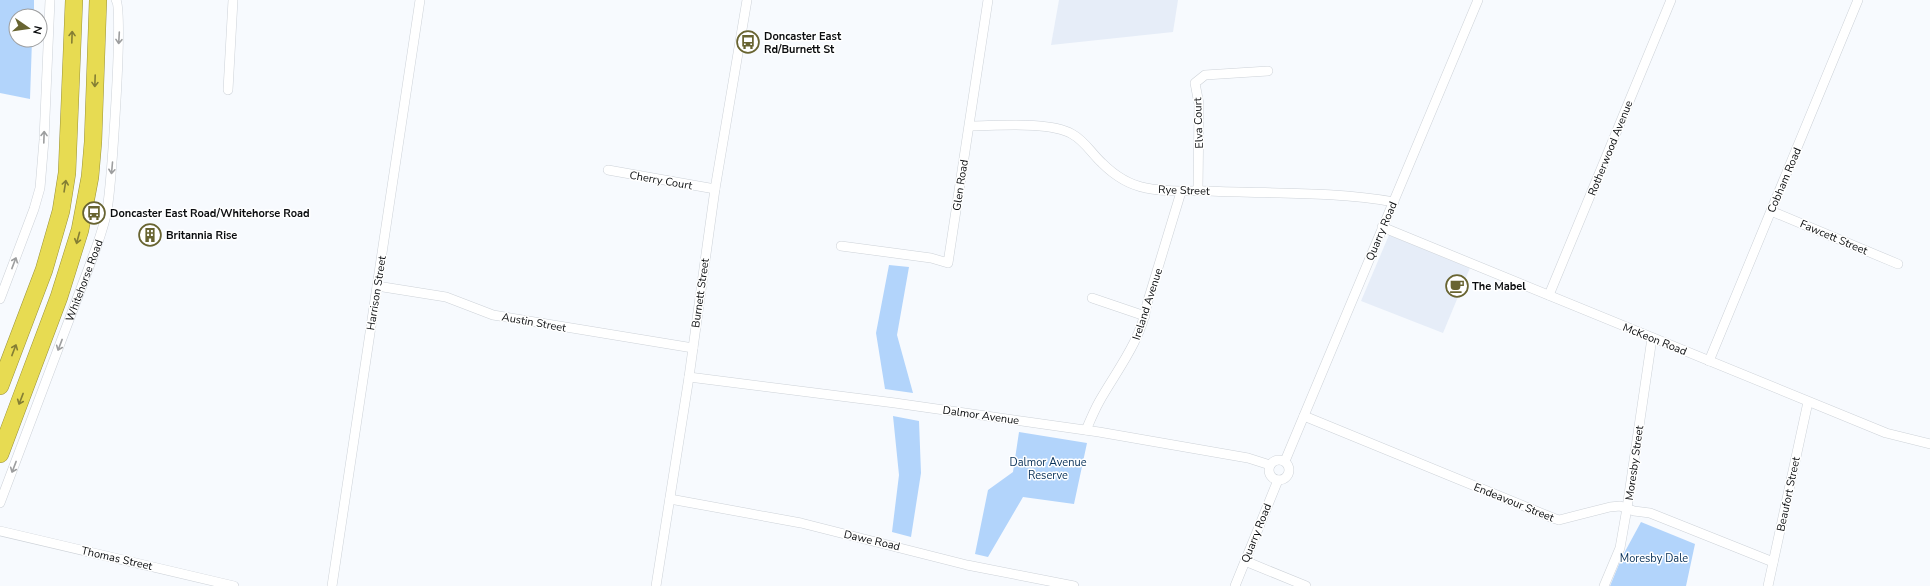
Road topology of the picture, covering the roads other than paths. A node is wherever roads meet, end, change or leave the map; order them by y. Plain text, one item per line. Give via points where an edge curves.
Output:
1 (50, 0) edge
2 (74, 0) edge
3 (98, 0) edge
4 (116, 0) edge
5 (233, 0) edge
6 (420, 0) edge
7 (747, 0) edge
8 (988, 0) edge
9 (1478, 0) edge
10 (1670, 0) edge
11 (1858, 0) edge
12 (1268, 71) dead end
13 (228, 90) dead end
14 (970, 126) junction
15 (608, 170) dead end
16 (715, 189) junction
17 (1198, 191) junction
18 (1181, 192) junction
19 (1394, 202) junction
20 (1771, 211) junction
21 (1382, 227) junction
22 (841, 246) dead end
23 (1898, 264) dead end
24 (377, 286) junction
25 (1550, 295) junction
26 (1092, 298) dead end
27 (0, 299) edge
28 (1145, 316) junction
29 (1652, 338) junction
30 (693, 348) junction
31 (1708, 361) junction
32 (689, 377) junction
33 (0, 386) edge
34 (1808, 402) junction
35 (1304, 416) junction
36 (1086, 430) junction
37 (1930, 444) edge
38 (0, 454) edge
39 (1285, 462) junction
40 (1270, 465) junction
41 (1278, 480) junction
42 (670, 500) junction
43 (0, 504) edge
44 (1627, 508) junction
45 (0, 531) edge
46 (1245, 561) junction
47 (1773, 562) junction
48 (234, 586) edge
49 (332, 586) edge
50 (656, 586) edge
51 (1074, 586) edge
52 (1235, 586) edge
53 (1306, 586) edge
54 (1604, 586) edge
55 (1768, 586) edge

27 -> 1 street via 40,188
33 -> 2 highway via 44,270 61,211 67,173
3 -> 38 highway, Whitehorse Road via 93,142 84,211 73,256
4 -> 43 street, Whitehorse Road via 119,32 112,159 105,221
5 - 13 street
6 - 24 street, Harrison Street
7 - 16 street, Burnett Street
8 - 14 street, Glen Road
9 - 19 street, Quarry Road
10 - 25 street, Rotherwood Avenue
11 - 20 street, Cobham Road
12 - 17 street, Elva Court via 1205,75 1195,83 1199,104
14 - 18 street, Rye Street via 1060,129 1072,134 1086,145 1101,163 1122,179 1144,188
14 - 22 street, Glen Road via 948,263 931,258
15 - 16 street, Cherry Court
16 - 30 street, Burnett Street
17 - 18 street, Rye Street
17 - 19 street, Rye Street via 1362,196
18 - 28 street, Ireland Avenue
19 - 21 street, Quarry Road
20 - 23 street, Fawcett Street
20 - 31 street, Cobham Road
21 - 25 street, McKeon Road
21 - 35 street, Quarry Road
24 - 30 street, Austin Street via 446,297 493,315
24 - 49 street, Harrison Street
25 - 29 street, McKeon Road
26 - 28 street
28 - 36 street, Ireland Avenue via 1135,342
29 - 31 street, McKeon Road
29 - 44 street, Moresby Street
30 - 32 street, Burnett Street
31 - 34 street, McKeon Road
32 - 36 street, Dalmor Avenue
32 - 42 street, Burnett Street
34 - 37 street, McKeon Road via 1886,433
34 - 47 street, Beaufort Street
35 - 39 street, Quarry Road
35 - 44 street, Endeavour Street via 1559,520 1610,507
36 - 40 street, Dalmor Avenue via 1248,458
39 - 40 street via 1279,460
39 - 41 street, Quarry Road via 1289,467 1289,474
40 - 41 street via 1270,474
41 - 46 street, Quarry Road
42 - 50 street, Burnett Street
42 - 51 street, Dawe Road via 801,523 967,565
44 - 47 street, Endeavour Street via 1650,513
44 - 54 street, Moresby Street via 1620,548
45 - 48 street, Thomas Street
46 - 52 street, Quarry Road
46 - 53 street
47 - 55 street, Beaufort Street

